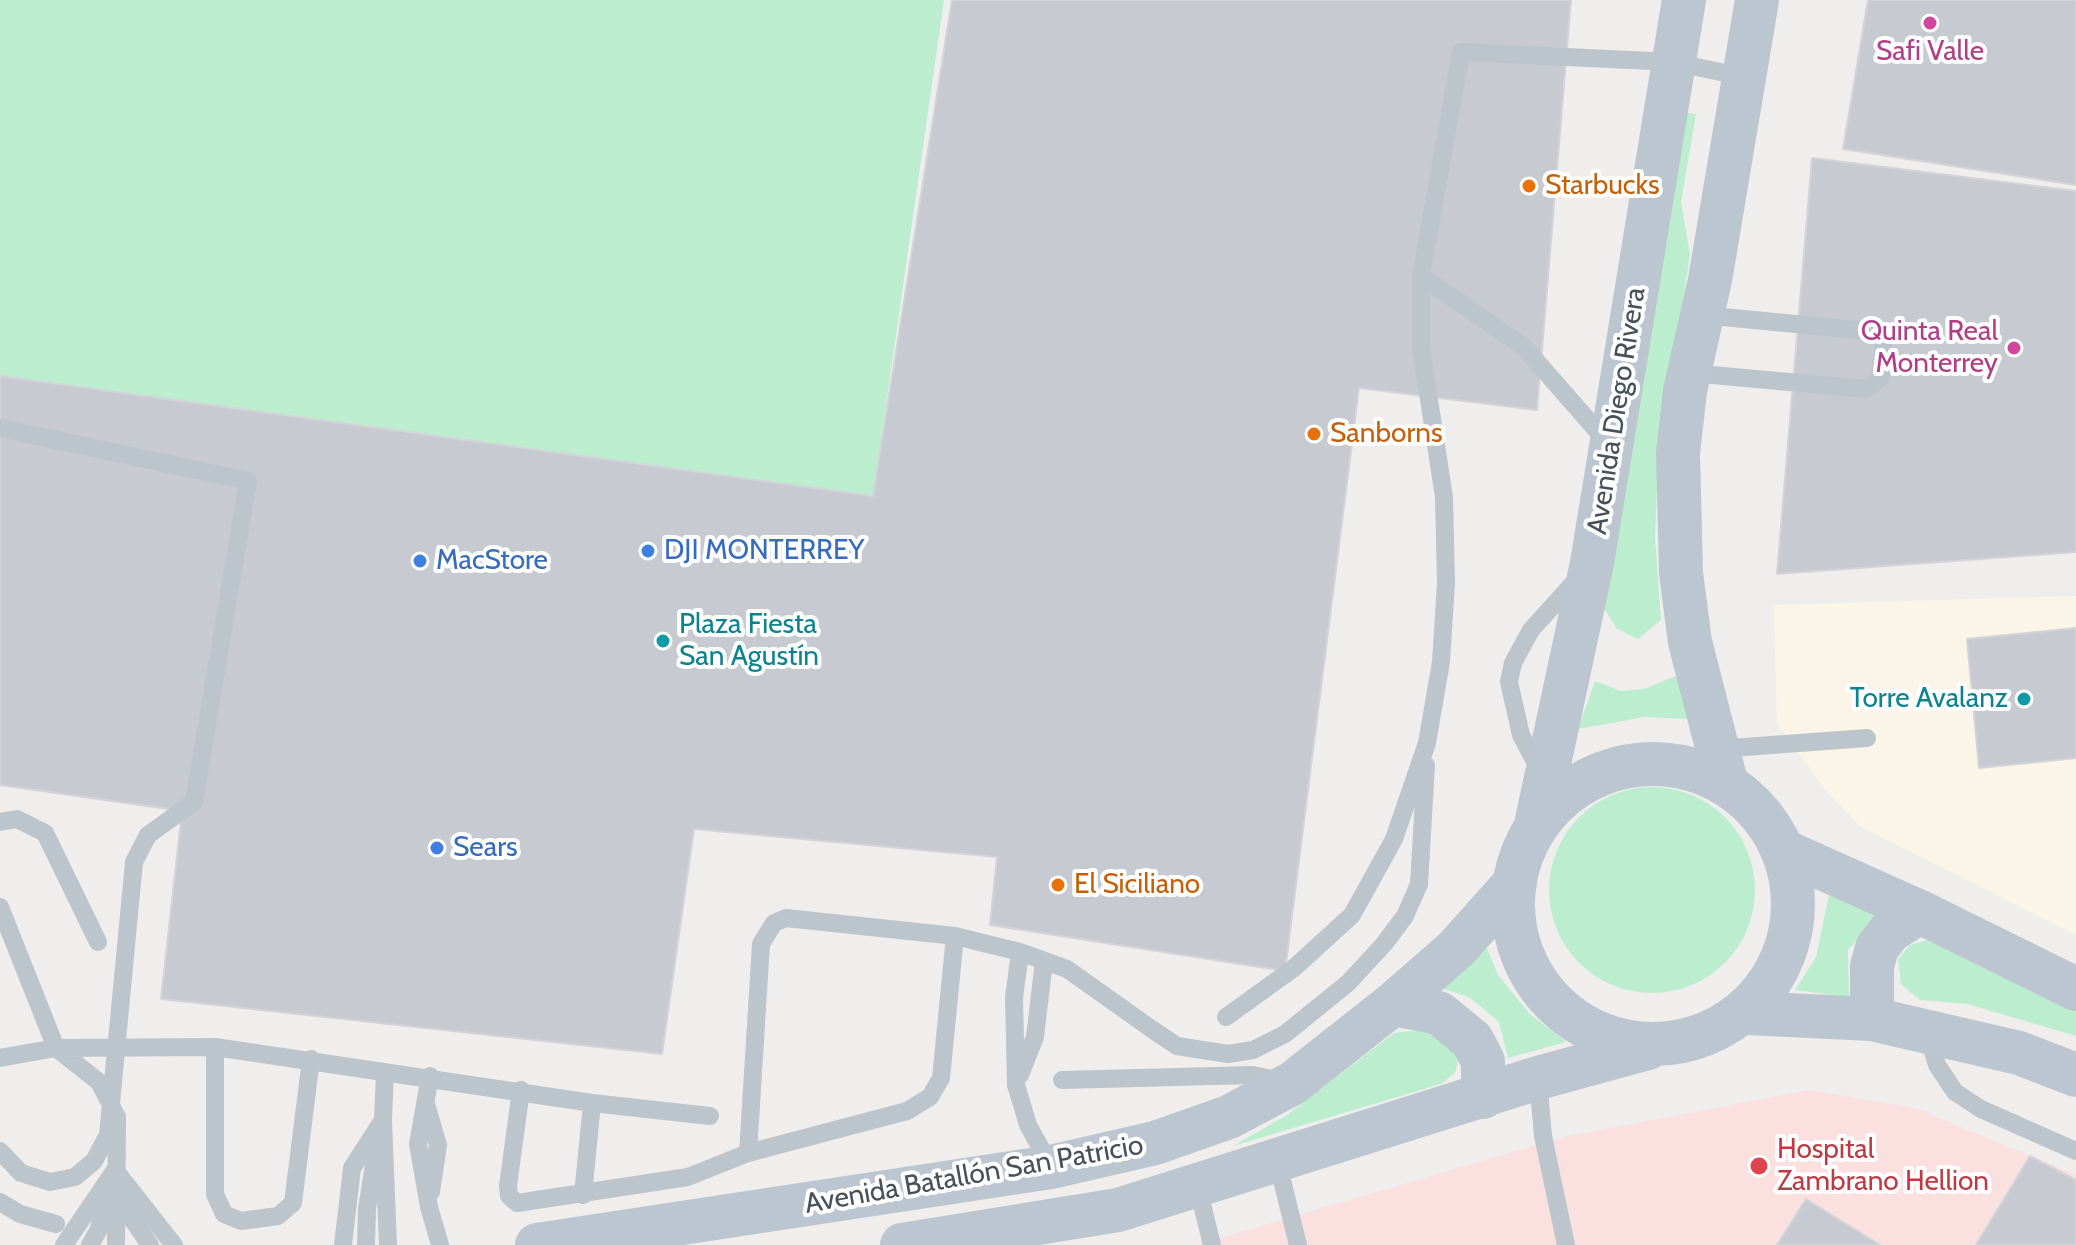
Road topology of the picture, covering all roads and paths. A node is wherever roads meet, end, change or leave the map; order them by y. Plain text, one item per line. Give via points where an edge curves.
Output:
1 (1684, 0) edge
2 (1757, 0) edge
3 (1673, 62) junction
4 (1744, 77) junction
5 (1421, 276) junction
6 (1702, 315) junction
7 (1690, 373) junction
8 (0, 428) edge
9 (1611, 448) junction
10 (1592, 563) junction
11 (1867, 738) dead end
12 (1427, 743) junction
13 (1722, 765) junction
14 (1542, 801) junction
15 (0, 822) edge
16 (1784, 851) junction
17 (1515, 883) junction
18 (0, 907) edge
19 (1920, 912) junction
20 (955, 936) junction
21 (98, 942) dead end
22 (1020, 952) junction
23 (1044, 961) junction
24 (2076, 989) edge
25 (1393, 1004) junction
26 (1746, 1013) junction
27 (1226, 1017) dead end
28 (1872, 1019) junction
29 (1926, 1029) junction
30 (215, 1047) junction
31 (1651, 1047) junction
32 (56, 1048) junction
33 (0, 1058) edge
34 (311, 1059) junction
35 (385, 1072) junction
36 (2076, 1075) edge
37 (430, 1076) junction
38 (1538, 1078) junction
39 (1062, 1080) dead end
40 (1293, 1083) junction
41 (1016, 1085) junction
42 (521, 1090) junction
43 (1483, 1097) junction
44 (592, 1103) junction
45 (710, 1116) dead end
46 (383, 1120) junction
47 (0, 1151) edge
48 (2076, 1151) edge
49 (748, 1153) junction
50 (1277, 1160) junction
51 (1051, 1167) junction
52 (115, 1170) junction
53 (1197, 1184) junction
54 (583, 1195) junction
55 (0, 1202) edge
56 (56, 1224) dead end
57 (64, 1245) edge
58 (90, 1245) edge
59 (116, 1245) edge
60 (150, 1245) edge
61 (174, 1245) edge
62 (343, 1245) edge
63 (366, 1245) edge
64 (388, 1245) edge
65 (440, 1245) edge
66 (537, 1245) edge
67 (902, 1245) edge
68 (1212, 1245) edge
69 (1298, 1245) edge
70 (1566, 1245) edge

1 - 3 street, Avenida Diego Rivera
2 - 4 street
3 - 4 lane
3 - 5 lane via 1461,52
3 - 9 street, Avenida Diego Rivera
4 - 6 street
5 - 9 lane via 1524,347
5 - 12 lane via 1421,348 1444,497 1446,583 1441,662
6 - 7 street
6 - 7 lane via 1878,332 1884,342 1880,379 1866,389
7 - 13 street via 1678,453 1681,573 1690,642
8 - 47 lane, bridge via 248,481 194,802 148,835 134,862 108,1135 94,1161 75,1177 50,1182 21,1173
9 - 10 street, Avenida Diego Rivera
10 - 14 street, Avenida Diego Rivera
10 - 14 lane via 1531,630 1519,648 1509,682
11 - 13 lane
12 - 23 lane, bridge via 1419,884 1405,916 1348,983 1285,1034 1253,1050 1228,1054 1177,1046 1067,969
12 - 27 lane via 1394,839 1352,915 1294,968
13 - 14 street via 1635,765 1596,774
13 - 16 street
14 - 17 street
15 - 21 lane via 17,819 45,833
16 - 19 street
16 - 26 street via 1788,934 1777,972
17 - 25 street, Avenida Batallón San Patricio via 1456,949
17 - 31 street via 1516,930 1529,971 1557,1005 1590,1033
18 - 32 lane
19 - 24 street
19 - 28 street via 1896,925 1877,948
20 - 22 lane
20 - 49 lane via 941,1078 930,1097 907,1111
20 - 49 lane via 804,918 786,918 765,932 757,978
22 - 23 lane
22 - 41 lane via 1014,998
23 - 41 lane via 1035,1037
25 - 40 street, Avenida Batallón San Patricio
25 - 43 street via 1439,1013 1457,1024 1483,1061
26 - 28 street
26 - 31 street via 1702,1038
28 - 29 street
29 - 36 street via 2019,1053
29 - 48 lane via 1937,1065 1955,1092
30 - 32 lane
30 - 34 lane
30 - 34 lane via 215,1194 224,1214 241,1221 278,1216 293,1203
31 - 38 street, Avenida Batallón San Patricio
32 - 33 lane
32 - 52 lane via 99,1082 117,1117
34 - 35 lane
35 - 37 lane
35 - 46 lane
37 - 42 lane
37 - 65 lane via 418,1144
38 - 43 street, Avenida Batallón San Patricio
38 - 70 lane via 1543,1136
39 - 40 lane via 1252,1075
40 - 51 street, Avenida Batallón San Patricio via 1214,1122 1155,1143
41 - 51 lane via 1028,1125
42 - 44 lane
42 - 54 lane via 509,1196 517,1203
43 - 50 street, Avenida Batallón San Patricio
44 - 45 lane
44 - 54 lane
46 - 62 lane via 352,1168
46 - 63 lane via 368,1194
46 - 64 lane
49 - 54 lane via 688,1177
50 - 53 street, Avenida Batallón San Patricio
50 - 69 lane
51 - 66 street, Avenida Batallón San Patricio
52 - 57 lane
52 - 58 lane
52 - 59 lane
52 - 60 lane via 130,1216
52 - 61 lane
53 - 67 street, Avenida Batallón San Patricio via 1118,1210
53 - 68 lane
55 - 56 lane

